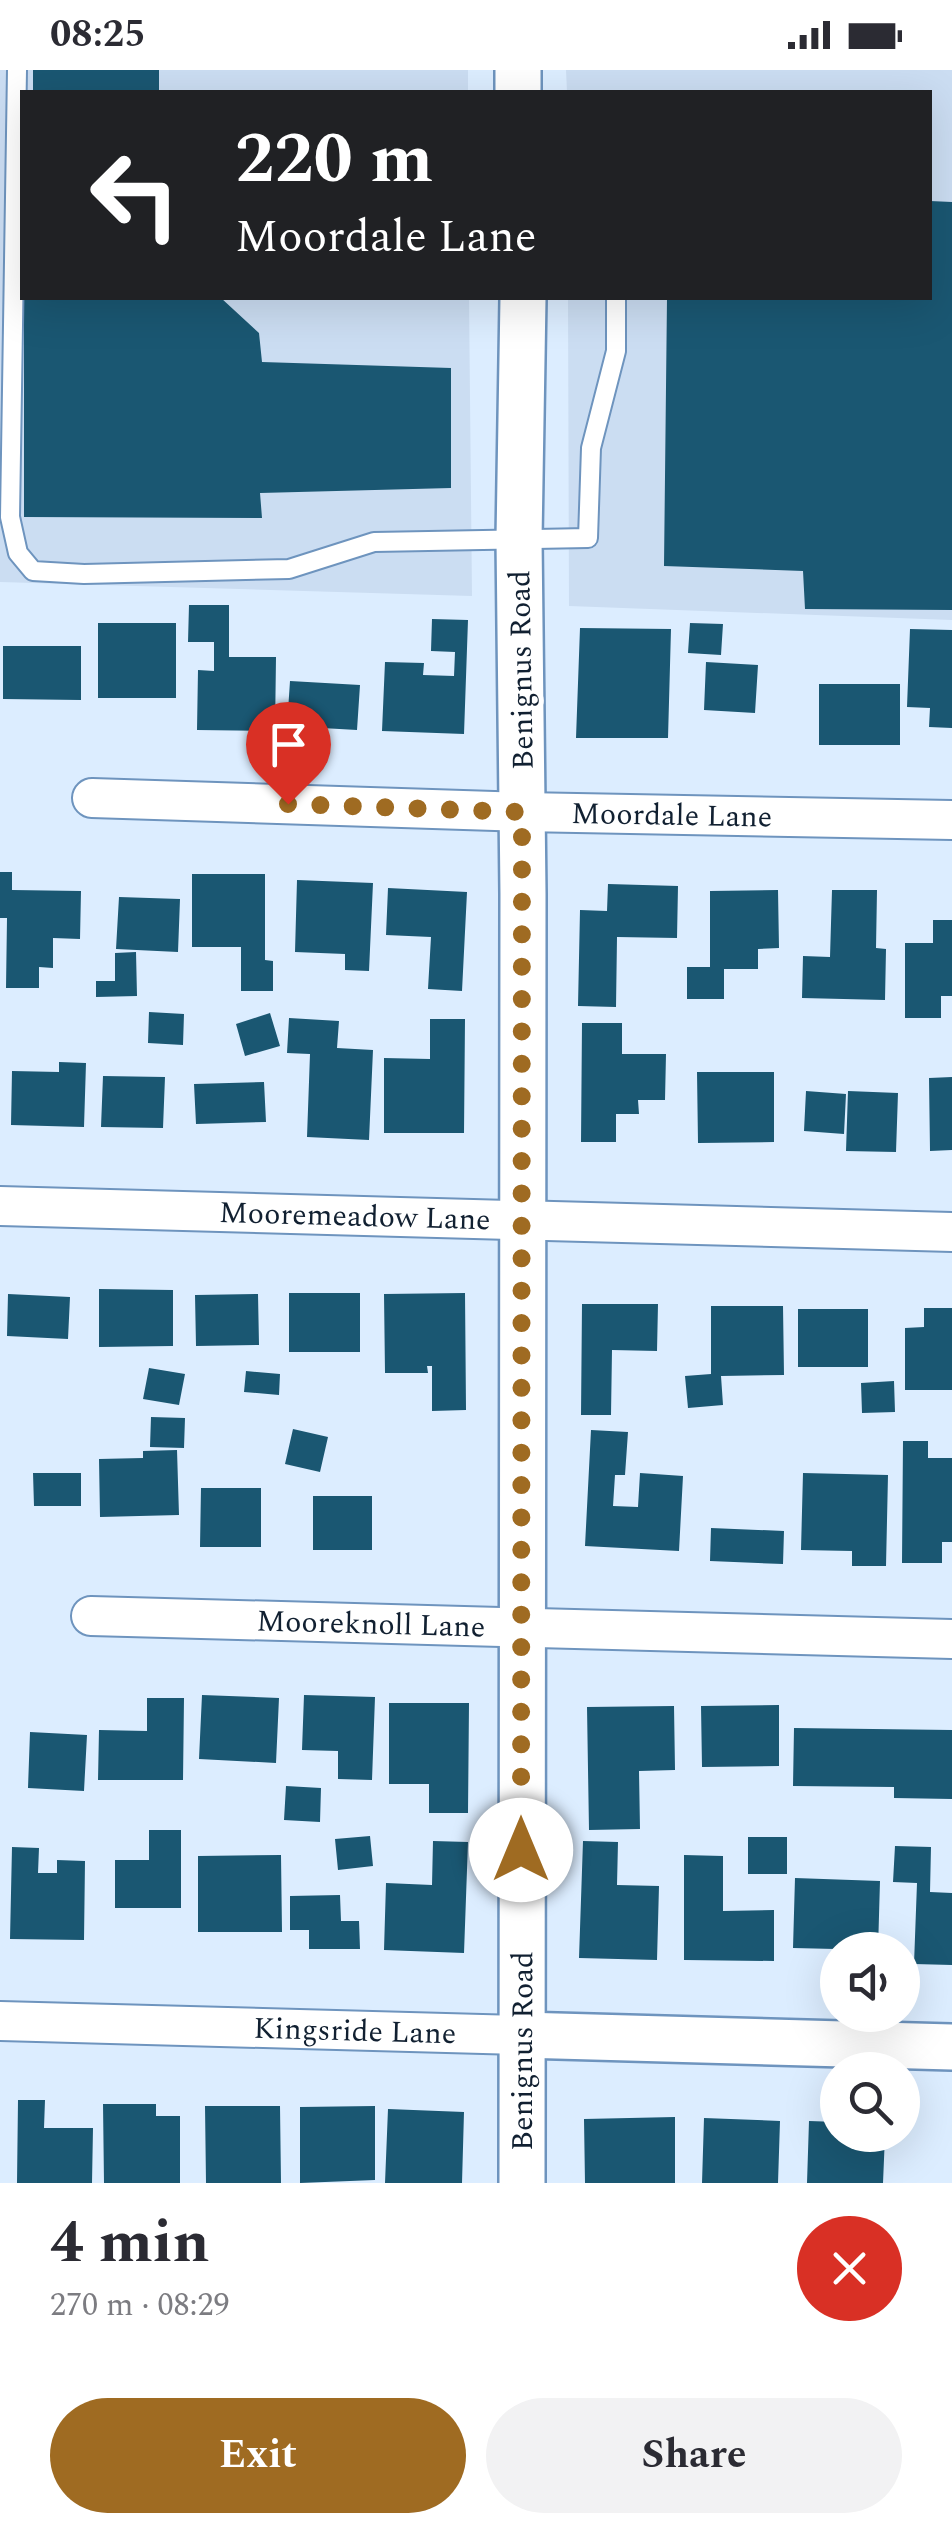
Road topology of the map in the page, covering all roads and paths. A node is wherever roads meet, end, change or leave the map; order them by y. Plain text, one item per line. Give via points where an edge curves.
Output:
1 (17, 70) edge
2 (523, 300) edge
3 (616, 300) edge
4 (519, 538) junction
5 (92, 798) dead end
6 (522, 812) junction
7 (952, 820) edge
8 (0, 1206) edge
9 (523, 1218) junction
10 (952, 1232) edge
11 (91, 1616) dead end
12 (521, 1629) junction
13 (952, 1639) edge
14 (0, 2021) edge
15 (522, 2035) junction
16 (952, 2047) edge
17 (522, 2183) edge

1 - 4 lane via 10,517 18,553 33,571 289,569 374,542
2 - 4 street, Benignus Road
3 - 4 lane via 616,352 591,448 588,538
4 - 6 street, Benignus Road
5 - 6 street, Moordale Lane
6 - 7 street, Moordale Lane
6 - 9 street, Benignus Road
8 - 9 street, Mooremeadow Lane
9 - 10 street, Mooremeadow Lane
9 - 12 street, Benignus Road
11 - 12 street, Mooreknoll Lane
12 - 13 street, Mooreknoll Lane
12 - 15 street, Benignus Road
14 - 15 street, Kingsride Lane
15 - 16 street, Kingsride Lane
15 - 17 street, Benignus Road

